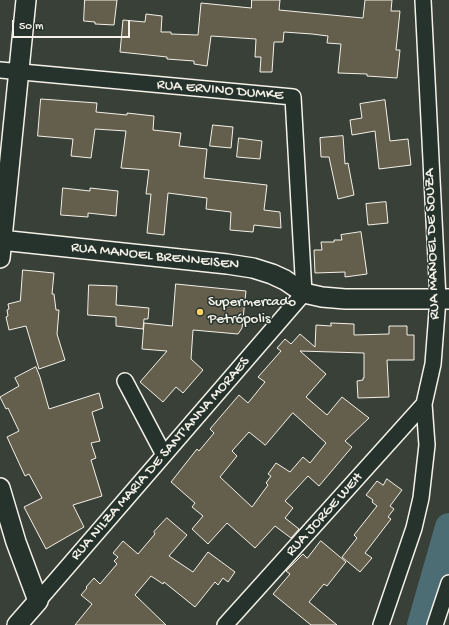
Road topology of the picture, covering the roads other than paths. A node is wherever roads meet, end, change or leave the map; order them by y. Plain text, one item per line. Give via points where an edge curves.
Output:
1 (26, 0) edge
2 (422, 0) edge
3 (9, 71) edge
4 (1, 246) edge
5 (304, 293) junction
6 (443, 299) edge
7 (126, 381) dead end
8 (424, 404) junction
9 (164, 455) junction
10 (0, 488) edge
11 (449, 583) edge
12 (38, 601) junction
13 (17, 625) edge
14 (225, 625) edge
15 (381, 625) edge
16 (435, 625) edge

1 - 3 street
2 - 6 street, RUA MANOEL DE SOUZA
3 - 4 street
3 - 5 street, RUA ERVINO DUMKE via 293,97
4 - 5 street, RUA MANOEL BRENNEISEN via 253,268 285,280
5 - 6 street via 345,299
5 - 9 street, RUA NILZA MARIA DE SANT'ANNA MORAES
6 - 8 street, RUA MANOEL DE SOUZA
7 - 9 street
8 - 14 street, RUA JORGE WEH
8 - 15 street, RUA MANOEL DE SOUZA via 427,445 421,498 414,528
9 - 12 street, RUA NILZA MARIA DE SANT'ANNA MORAES
10 - 12 street via 16,542
11 - 16 street
12 - 13 street, RUA NILZA MARIA DE SANT'ANNA MORAES

